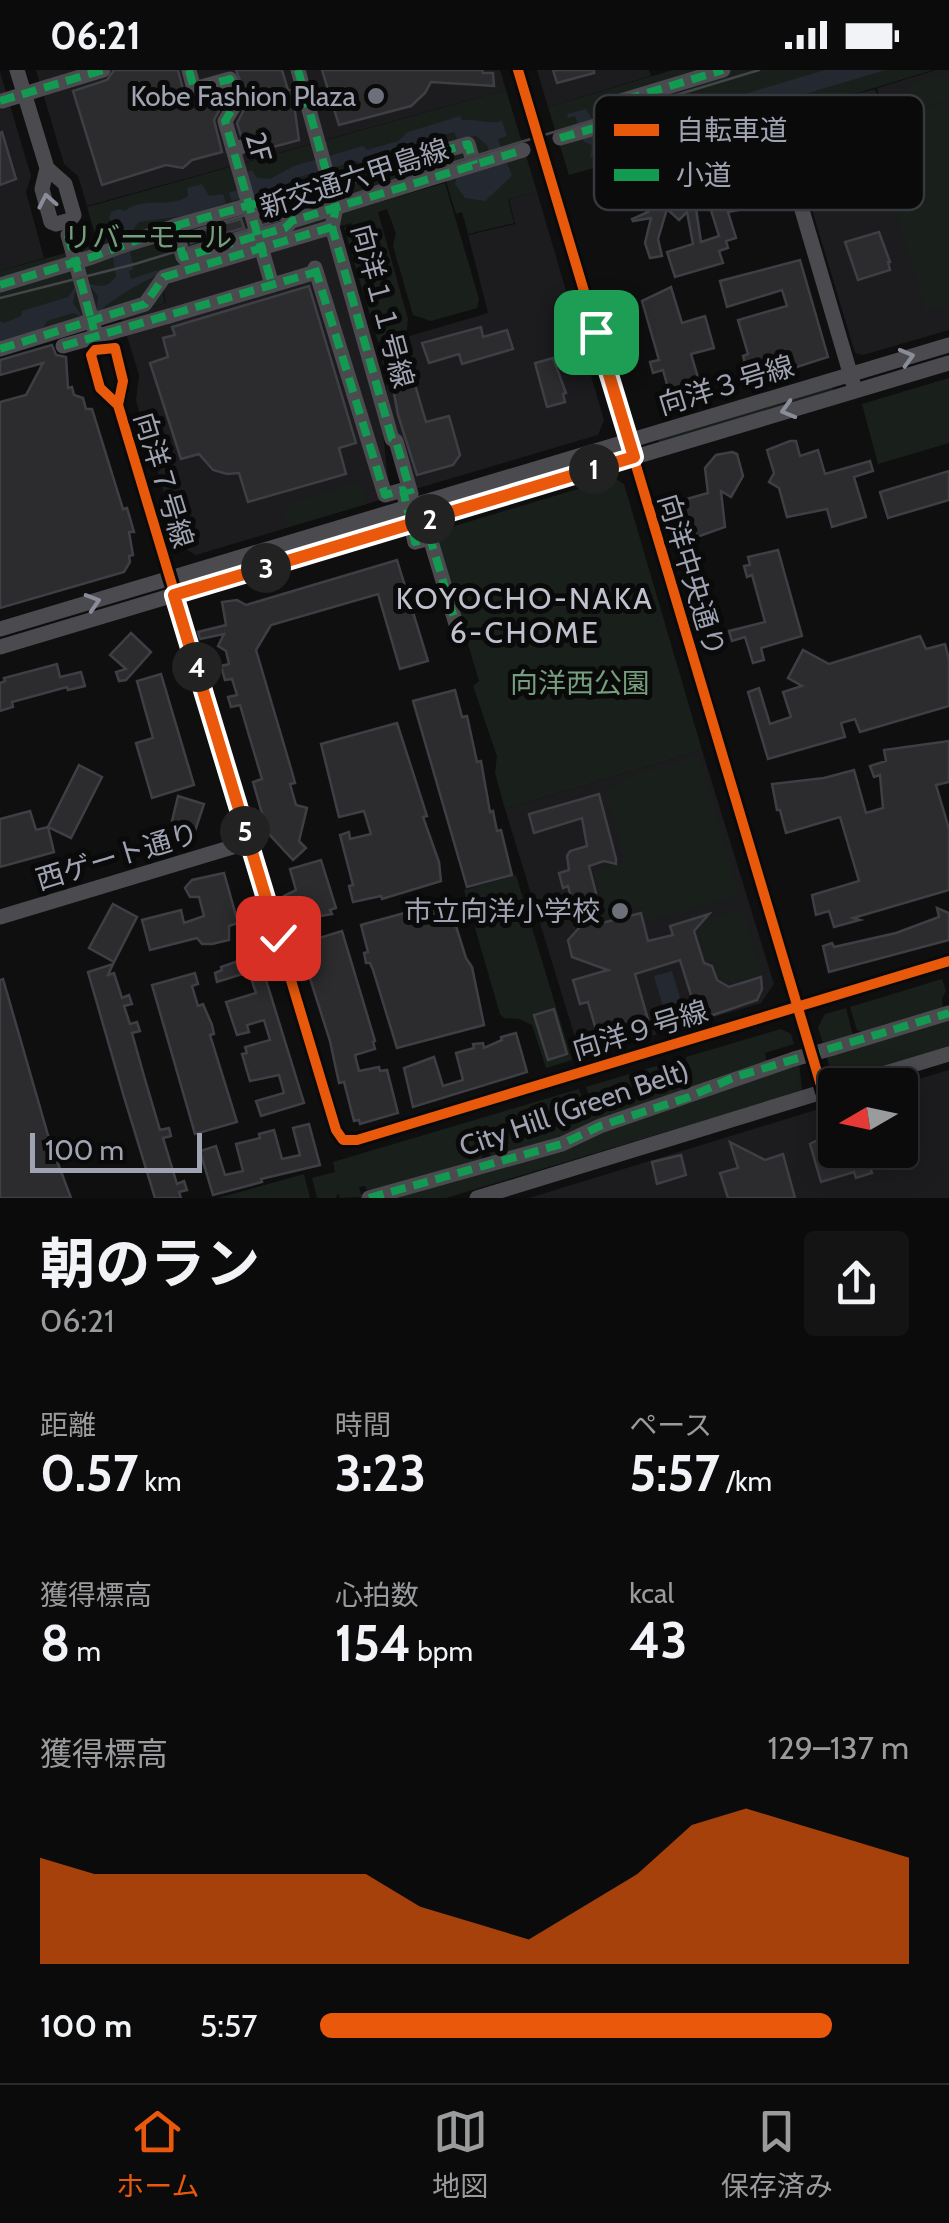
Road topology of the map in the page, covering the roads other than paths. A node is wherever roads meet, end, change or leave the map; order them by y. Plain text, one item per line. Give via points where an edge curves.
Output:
1 (18, 70) edge
2 (103, 70) edge
3 (189, 70) edge
4 (298, 70) edge
5 (518, 70) edge
6 (723, 70) edge
7 (641, 95) edge
8 (0, 101) edge
9 (594, 128) edge
10 (560, 138) dead end
11 (522, 150) dead end
12 (490, 160) junction
13 (47, 168) dead end
14 (328, 177) junction
15 (336, 208) junction
16 (802, 210) edge
17 (175, 226) junction
18 (332, 227) junction
19 (68, 234) dead end
20 (213, 256) junction
21 (75, 262) junction
22 (0, 285) edge
23 (272, 285) junction
24 (92, 321) junction
25 (97, 340) dead end
26 (949, 345) edge
27 (63, 346) dead end
28 (0, 349) edge
29 (949, 363) edge
30 (850, 374) junction
31 (855, 391) junction
32 (118, 404) dead end
33 (631, 449) junction
34 (407, 492) junction
35 (172, 587) junction
36 (456, 624) dead end
37 (0, 630) edge
38 (0, 647) edge
39 (249, 842) junction
40 (0, 917) edge
41 (949, 961) edge
42 (798, 1006) junction
43 (949, 1013) edge
44 (949, 1054) edge
45 (821, 1068) edge
46 (902, 1068) edge
47 (818, 1094) edge
48 (344, 1140) joint
49 (500, 1195) edge
50 (369, 1198) edge
51 (477, 1198) edge

1 - 13 street
2 - 8 street, bridge
3 - 23 street, 2F, bridge via 194,89 230,80 237,101 225,121
4 - 14 street, 向洋１１号線
5 - 33 street, 向洋中央通り
6 - 7 street
9 - 10 street
11 - 12 street, 新交通六甲島線
12 - 14 street via 468,144
12 - 15 street, 新交通六甲島線
14 - 15 street, 向洋１１号線
14 - 17 street
15 - 18 street, 向洋１１号線
15 - 20 street, 新交通六甲島線
16 - 30 street
17 - 20 street via 184,257
17 - 21 street
18 - 20 street
18 - 34 street, 向洋１１号線
19 - 21 street
20 - 24 street via 164,277 145,304
21 - 22 street
21 - 24 street
23 - 27 street, bridge
23 - 34 street via 316,270 385,496
24 - 25 street
24 - 28 street
30 -> 26 street, 向洋３号線
29 - 31 street, 向洋３号線
30 - 31 street
30 - 33 street, 向洋３号線
31 -> 33 street, 向洋３号線
32 - 35 street, 向洋７号線
33 - 35 street, 向洋３号線
33 - 42 street, 向洋中央通り
34 - 36 street, 向洋１１号線, bridge via 416,542 430,538
37 -> 35 street, 向洋３号線
35 - 38 street, 向洋３号線
35 - 39 street, 向洋７号線
39 - 40 street, 西ゲート通り
39 - 48 street, 向洋７号線
41 - 42 street, 向洋９号線
42 - 45 street, 向洋中央通り
42 - 48 street, 向洋９号線
43 - 50 street, City Hill (Green Belt), bridge via 794,1059 562,1144
44 - 46 street
47 - 49 street
49 - 51 street

